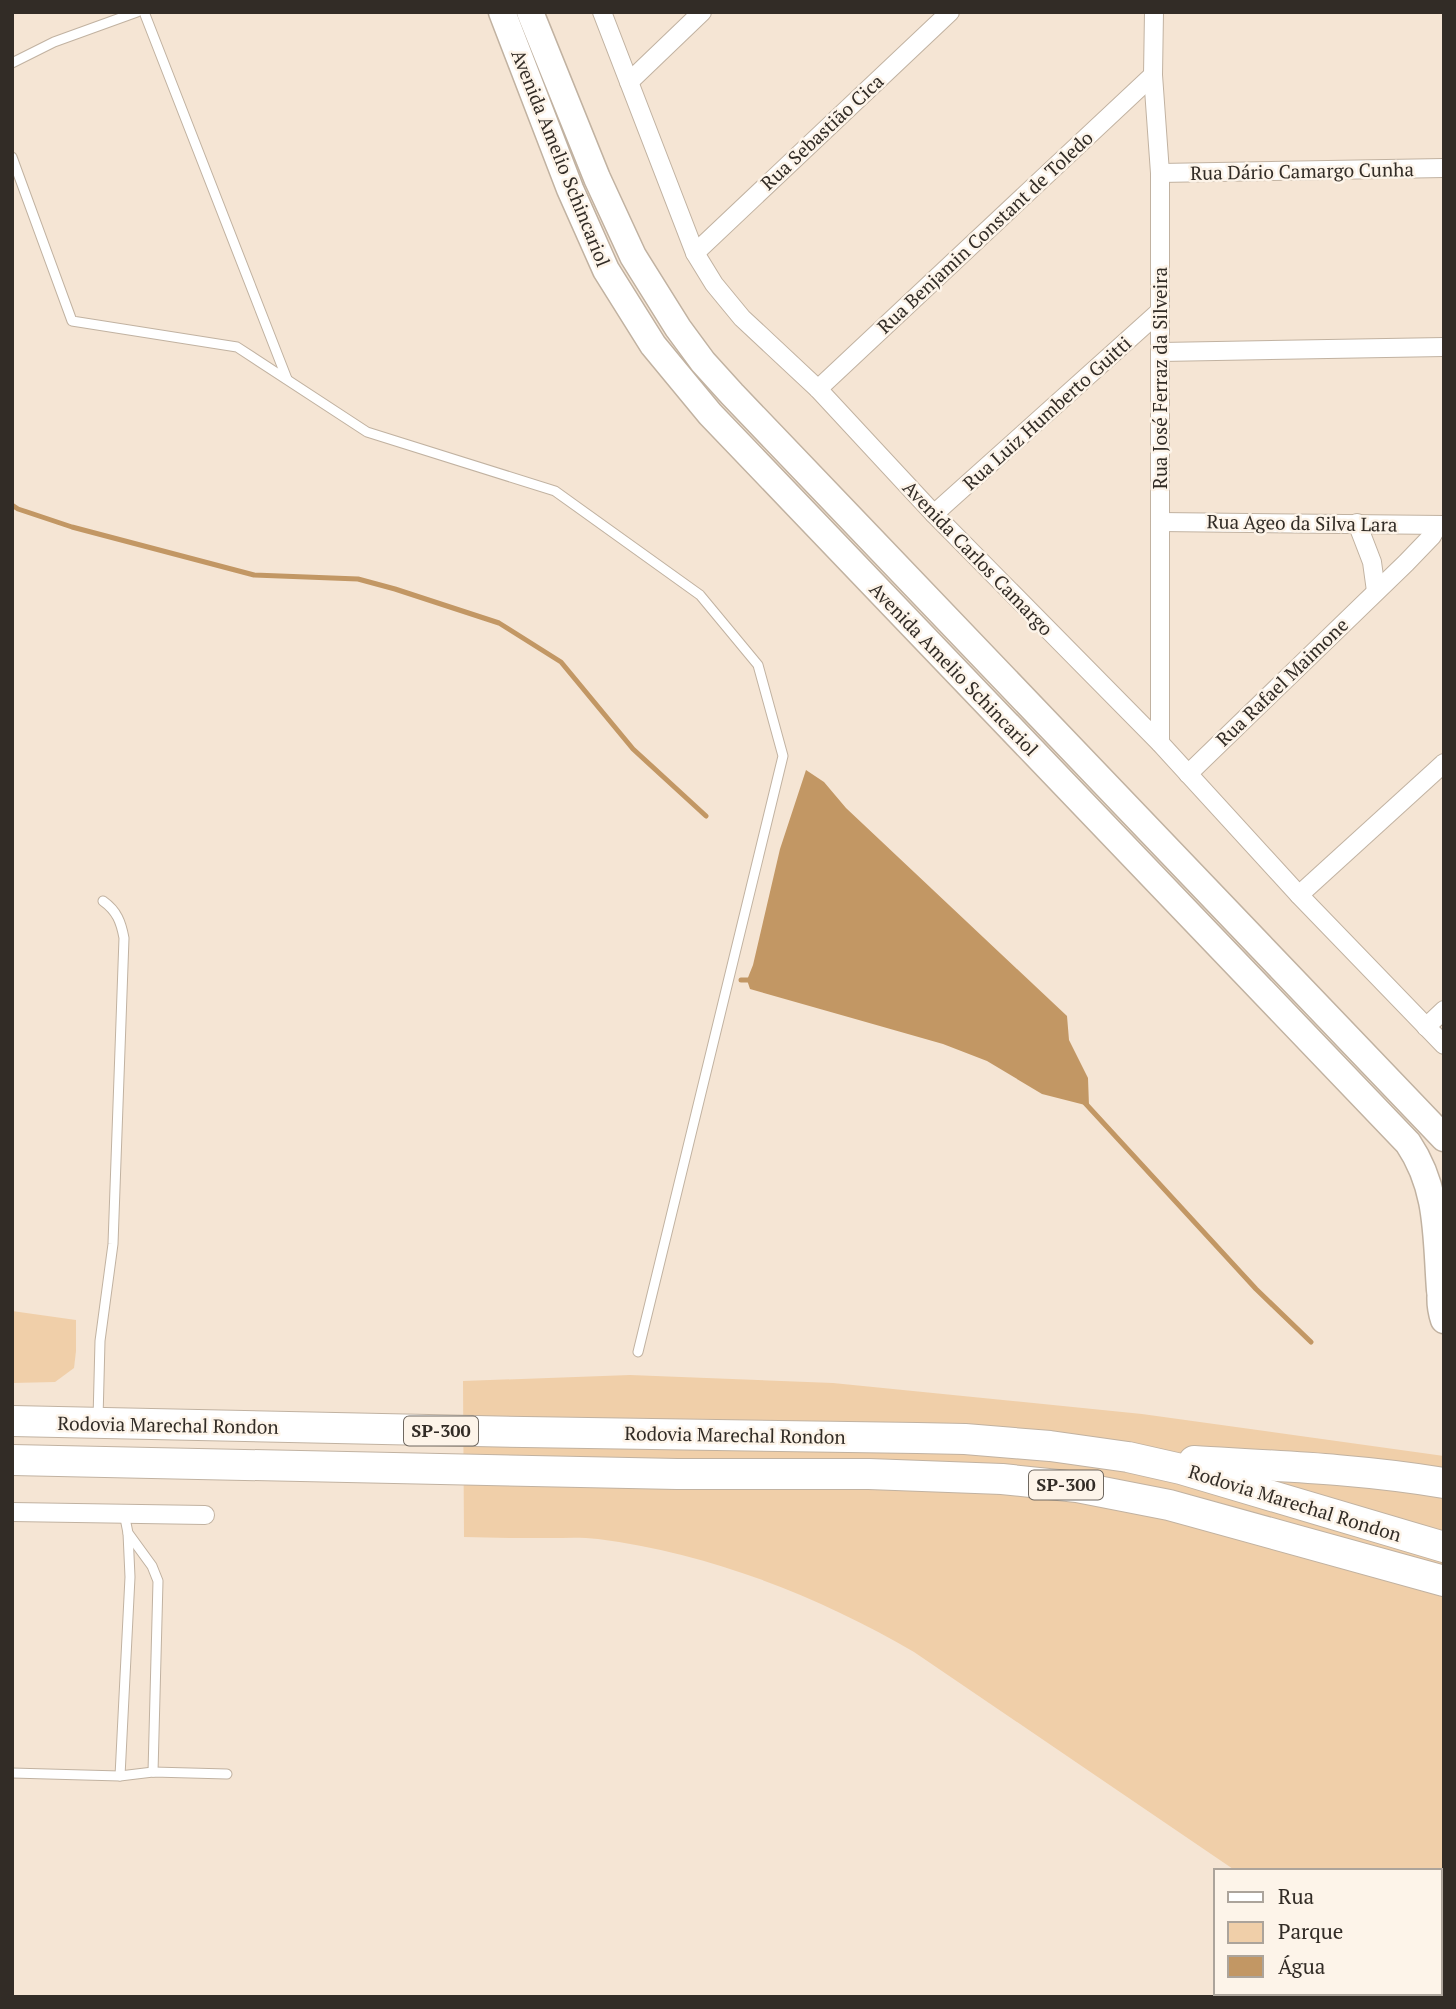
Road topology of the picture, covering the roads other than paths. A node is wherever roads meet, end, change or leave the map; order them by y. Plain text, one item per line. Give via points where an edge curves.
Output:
1 (138, 12) edge
2 (144, 12) edge
3 (502, 12) edge
4 (530, 12) edge
5 (602, 12) edge
6 (702, 12) edge
7 (950, 12) edge
8 (1154, 12) edge
9 (12, 62) edge
10 (1153, 75) junction
11 (629, 82) junction
12 (12, 157) edge
13 (1444, 168) edge
14 (1160, 173) junction
15 (695, 253) junction
16 (1159, 312) junction
17 (1444, 347) edge
18 (1161, 352) junction
19 (287, 380) junction
20 (818, 389) junction
21 (934, 514) junction
22 (1160, 522) junction
23 (1357, 523) junction
24 (1441, 525) edge
25 (1376, 591) junction
26 (1160, 743) junction
27 (1444, 763) edge
28 (1188, 774) junction
29 (1299, 895) junction
30 (103, 901) dead end
31 (1444, 1010) edge
32 (1426, 1027) junction
33 (1444, 1045) edge
34 (1444, 1138) edge
35 (1442, 1283) edge
36 (1444, 1320) edge
37 (638, 1352) dead end
38 (12, 1421) edge
39 (98, 1423) junction
40 (1128, 1457) junction
41 (12, 1460) edge
42 (1444, 1483) edge
43 (12, 1511) edge
44 (124, 1513) junction
45 (205, 1515) dead end
46 (128, 1533) junction
47 (1444, 1547) edge
48 (1444, 1581) edge
49 (12, 1773) edge
50 (153, 1773) junction
51 (227, 1774) dead end
52 (120, 1776) junction

1 - 9 lane
2 - 19 lane
3 - 35 main road, Avenida Amelio Schincariol via 587,230 653,345 710,414 1408,1143 1432,1196
4 - 34 main road, Avenida Amelio Schincariol via 623,237 654,293 704,362
5 - 11 street, Avenida Carlos Camargo
6 - 11 street
7 - 15 street, Rua Sebastião Cica
8 - 10 street, Rua José Ferraz da Silveira
10 - 14 street, Rua José Ferraz da Silveira
10 - 20 street, Rua Benjamin Constant de Toledo
11 - 15 street, Avenida Carlos Camargo
12 - 19 lane via 72,321 237,347
13 - 14 street, Rua Dário Camargo Cunha
14 - 16 street, Rua José Ferraz da Silveira
15 - 20 street, Avenida Carlos Camargo via 742,318
16 - 18 street, Rua José Ferraz da Silveira
16 - 21 street, Rua Luiz Humberto Guitti
17 - 18 street
18 - 22 street, Rua José Ferraz da Silveira
19 - 37 lane via 367,432 555,491 700,595 758,665 783,756
20 - 21 street, Avenida Carlos Camargo
21 - 26 street, Avenida Carlos Camargo
22 - 23 street, Rua Ageo da Silva Lara
22 - 26 street, Rua José Ferraz da Silveira
23 - 24 street, Rua Ageo da Silva Lara
23 - 25 street via 1372,562
24 - 25 street, Rua Rafael Maimone
25 - 28 street, Rua Rafael Maimone
26 - 28 street, Avenida Carlos Camargo
27 - 29 street
28 - 29 street, Avenida Carlos Camargo
29 - 32 street, Avenida Carlos Camargo
30 - 39 lane via 121,922 124,938 113,1244 100,1341
31 - 32 street
32 - 33 street, Avenida Carlos Camargo
35 - 36 main road, Avenida Amelio Schincariol
38 - 39 highway, Rodovia Marechal Rondon / SP-300
39 - 40 highway, Rodovia Marechal Rondon / SP-300 via 965,1439
40 - 42 highway via 1344,1470
40 - 47 highway, Rodovia Marechal Rondon / SP-300
41 - 48 highway, Rodovia Marechal Rondon / SP-300 via 1014,1480 1169,1505
43 - 44 street
44 - 45 street
44 - 46 lane
46 - 50 lane via 158,1581
46 - 52 lane
49 - 52 lane
50 - 51 lane
50 - 52 lane

